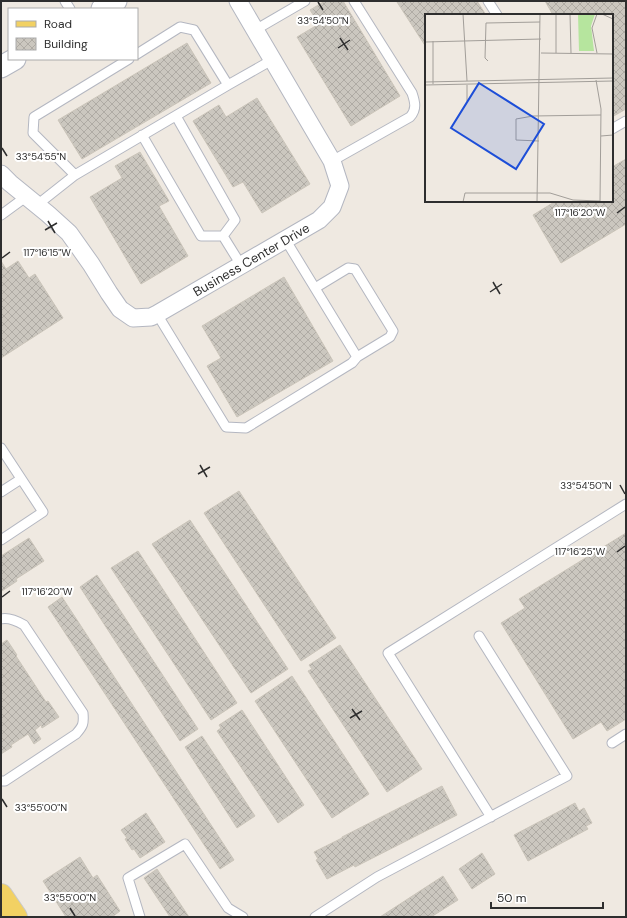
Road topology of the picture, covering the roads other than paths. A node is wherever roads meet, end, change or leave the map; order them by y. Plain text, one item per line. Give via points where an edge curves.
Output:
1 (116, 1) edge
2 (238, 1) edge
3 (305, 1) edge
4 (354, 1) edge
5 (488, 1) edge
6 (104, 8) edge
7 (496, 14) edge
8 (255, 30) junction
9 (138, 53) edge
10 (13, 60) edge
11 (126, 60) edge
12 (272, 60) junction
13 (1, 67) edge
14 (228, 85) junction
15 (176, 116) junction
16 (626, 121) edge
17 (613, 128) edge
18 (142, 135) junction
19 (332, 160) junction
20 (1, 174) edge
21 (75, 175) junction
22 (32, 201) junction
23 (1, 215) edge
24 (223, 236) junction
25 (285, 239) junction
26 (241, 265) junction
27 (315, 288) junction
28 (157, 314) junction
29 (355, 360) junction
30 (1, 448) edge
31 (21, 479) junction
32 (1, 492) edge
33 (626, 504) edge
34 (1, 540) edge
35 (1, 618) edge
36 (479, 636) dead end
37 (626, 734) edge
38 (612, 742) dead end
39 (1, 781) edge
40 (491, 817) junction
41 (1, 895) edge
42 (16, 917) edge
43 (140, 917) edge
44 (243, 917) edge
45 (315, 917) edge

1 - 6 street
2 - 8 street, Business Center Drive
3 - 8 lane
4 - 19 lane via 412,93 415,101 414,112 410,117
5 - 7 lane
8 - 12 street, Business Center Drive
9 - 14 lane via 180,28 194,30
10 - 13 street
11 - 21 lane via 34,117 33,133
12 - 14 lane
12 - 19 street, Business Center Drive
14 - 15 lane
15 - 18 lane
15 - 24 lane via 235,220
16 - 17 lane
18 - 21 lane
18 - 24 lane via 201,236
19 - 25 street, Business Center Drive via 340,186 332,207 319,220
20 - 22 street, Business Center Drive
21 - 22 lane
22 - 23 lane
22 - 28 street, Business Center Drive via 69,233 120,309 133,318
24 - 26 lane
25 - 26 street, Business Center Drive
25 - 27 lane
26 - 28 street, Business Center Drive
27 - 29 lane
27 - 29 lane via 348,268 355,269 393,331 390,337
28 - 29 lane via 226,427 246,428
30 - 31 lane
31 - 32 lane
31 - 34 lane via 43,512
33 - 40 lane via 388,653
35 - 39 lane via 24,625 83,713 83,726 76,734 5,781
36 - 40 lane via 567,776
37 - 38 lane
40 - 45 lane via 377,877
41 - 42 main road
43 - 44 lane via 128,878 185,844 228,908

